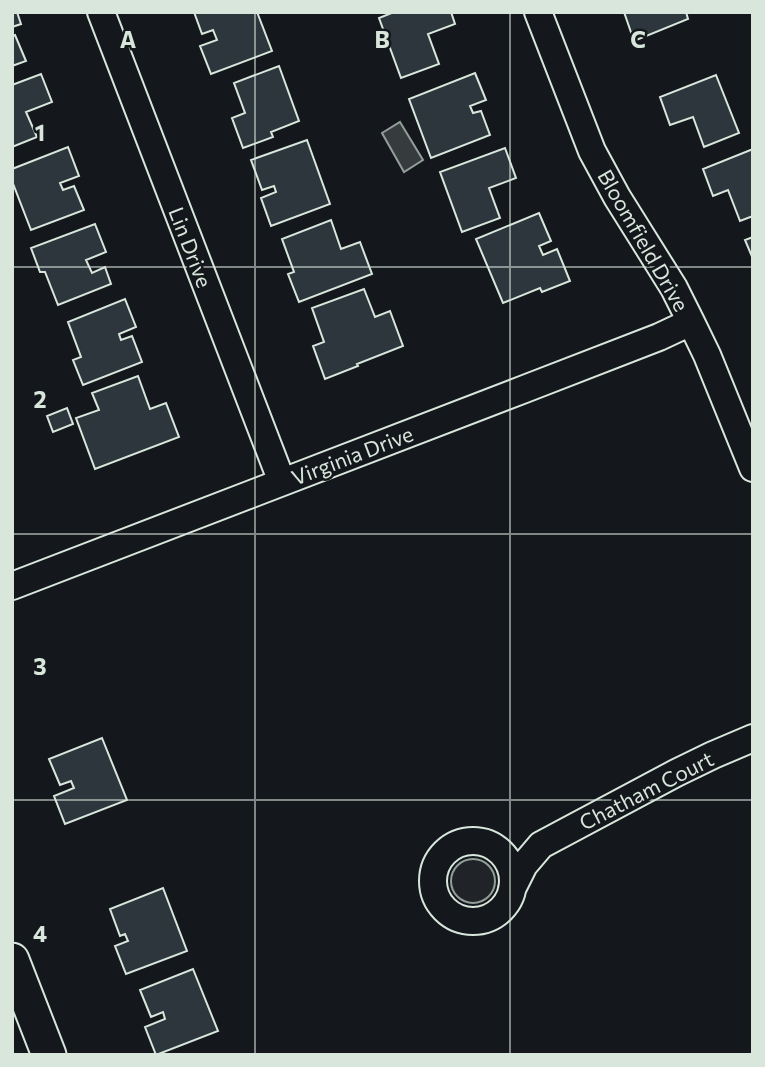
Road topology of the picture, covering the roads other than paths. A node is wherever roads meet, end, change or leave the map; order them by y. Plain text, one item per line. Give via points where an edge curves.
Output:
1 (101, 12) edge
2 (538, 12) edge
3 (691, 323) junction
4 (753, 468) edge
5 (282, 482) junction
6 (12, 586) edge
7 (753, 738) edge
8 (490, 844) junction
9 (541, 845) junction
10 (512, 889) junction
11 (12, 960) edge
12 (49, 1055) edge

1 - 5 street, Lin Drive
2 - 3 street, Bloomfield Drive via 592,151
3 - 4 street, Bloomfield Drive
3 - 5 street, Virginia Drive
5 - 6 street, Virginia Drive
7 - 9 street, Chatham Court
8 - 9 street, Chatham Court
8 - 10 street via 509,863
8 - 10 street, Chatham Court via 464,842 442,855 433,879 440,904 461,919 474,921 499,912
9 - 10 street, Chatham Court
11 - 12 street

